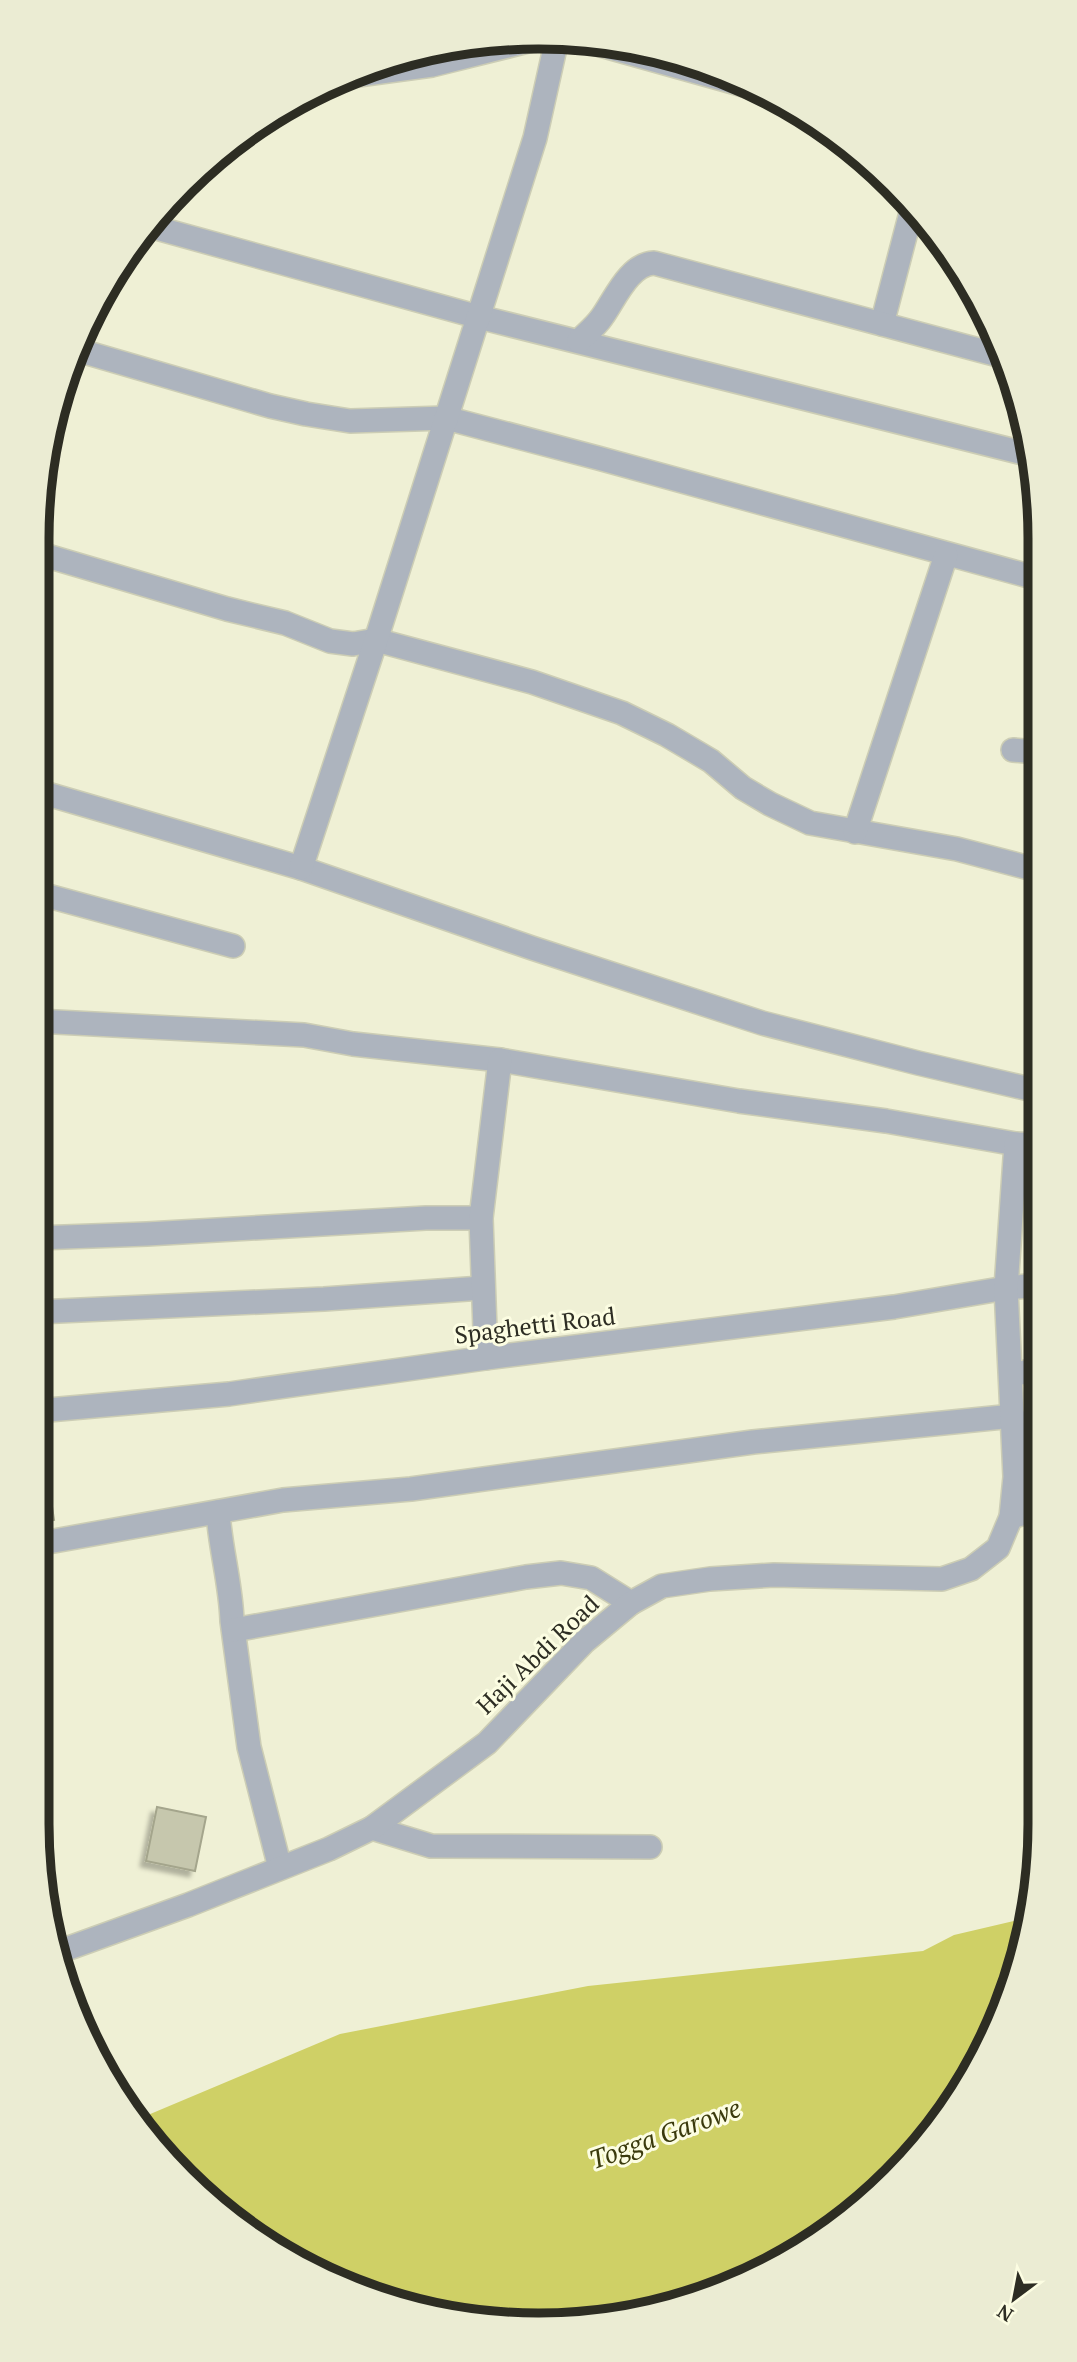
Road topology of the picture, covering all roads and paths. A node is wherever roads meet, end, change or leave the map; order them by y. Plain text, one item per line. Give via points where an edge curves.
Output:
1 (554, 49) edge
2 (483, 52) edge
3 (424, 63) edge
4 (909, 219) edge
5 (160, 229) edge
6 (479, 317) junction
7 (881, 324) junction
8 (579, 341) junction
9 (86, 352) edge
10 (992, 355) edge
11 (446, 418) junction
12 (1020, 451) edge
13 (946, 555) junction
14 (49, 557) edge
15 (1028, 576) edge
16 (376, 640) junction
17 (1013, 750) dead end
18 (1028, 751) edge
19 (49, 794) edge
20 (855, 832) junction
21 (301, 868) junction
22 (1028, 868) edge
23 (49, 896) edge
24 (233, 946) dead end
25 (49, 1022) edge
26 (500, 1060) junction
27 (1028, 1089) edge
28 (1027, 1144) edge
29 (481, 1218) junction
30 (49, 1238) edge
31 (1028, 1286) edge
32 (482, 1288) junction
33 (1006, 1288) junction
34 (49, 1311) edge
35 (486, 1358) junction
36 (1028, 1371) edge
37 (1011, 1375) junction
38 (49, 1410) edge
39 (1013, 1416) junction
40 (218, 1511) junction
41 (1028, 1512) edge
42 (1011, 1517) junction
43 (49, 1542) edge
44 (631, 1603) junction
45 (234, 1630) junction
46 (372, 1828) junction
47 (650, 1847) dead end
48 (280, 1868) junction
49 (66, 1949) edge

1 - 6 street via 535,138
2 - 3 street
4 - 7 street
5 - 6 street
6 - 8 street
6 - 11 street
7 - 8 street via 648,263 640,266
7 - 10 street
8 - 12 street
9 - 11 street via 306,414 350,421
11 - 13 street
11 - 16 street
13 - 15 street
13 - 20 street
14 - 16 street via 285,623 330,641 353,645
16 - 20 street via 532,682 622,713 711,761 770,804 810,823
16 - 21 street
17 - 18 street
19 - 21 street
20 - 22 street via 957,849
21 - 27 street via 762,1023
23 - 24 street
25 - 26 street via 304,1035
26 - 28 street
26 - 29 street
28 - 33 street, Haji Abdi Road
29 - 30 street
29 - 32 street
31 - 33 street, Spaghetti Road
32 - 34 street
32 - 35 street
33 - 35 street, Spaghetti Road via 894,1307
33 - 37 street, Haji Abdi Road
35 - 38 street, Spaghetti Road via 229,1394
36 - 37 street
37 - 39 street, Haji Abdi Road
39 - 40 street via 753,1442
39 - 42 street, Haji Abdi Road
40 - 43 street
40 - 45 street
41 - 42 street
42 - 44 street, Haji Abdi Road via 998,1548 971,1569 942,1579 774,1575 710,1579 662,1586
44 - 45 street via 591,1578 561,1573
44 - 46 street, Haji Abdi Road via 584,1642 487,1743
45 - 48 street via 249,1747
46 - 47 street via 431,1846
46 - 48 street, Haji Abdi Road
48 - 49 street, Haji Abdi Road

